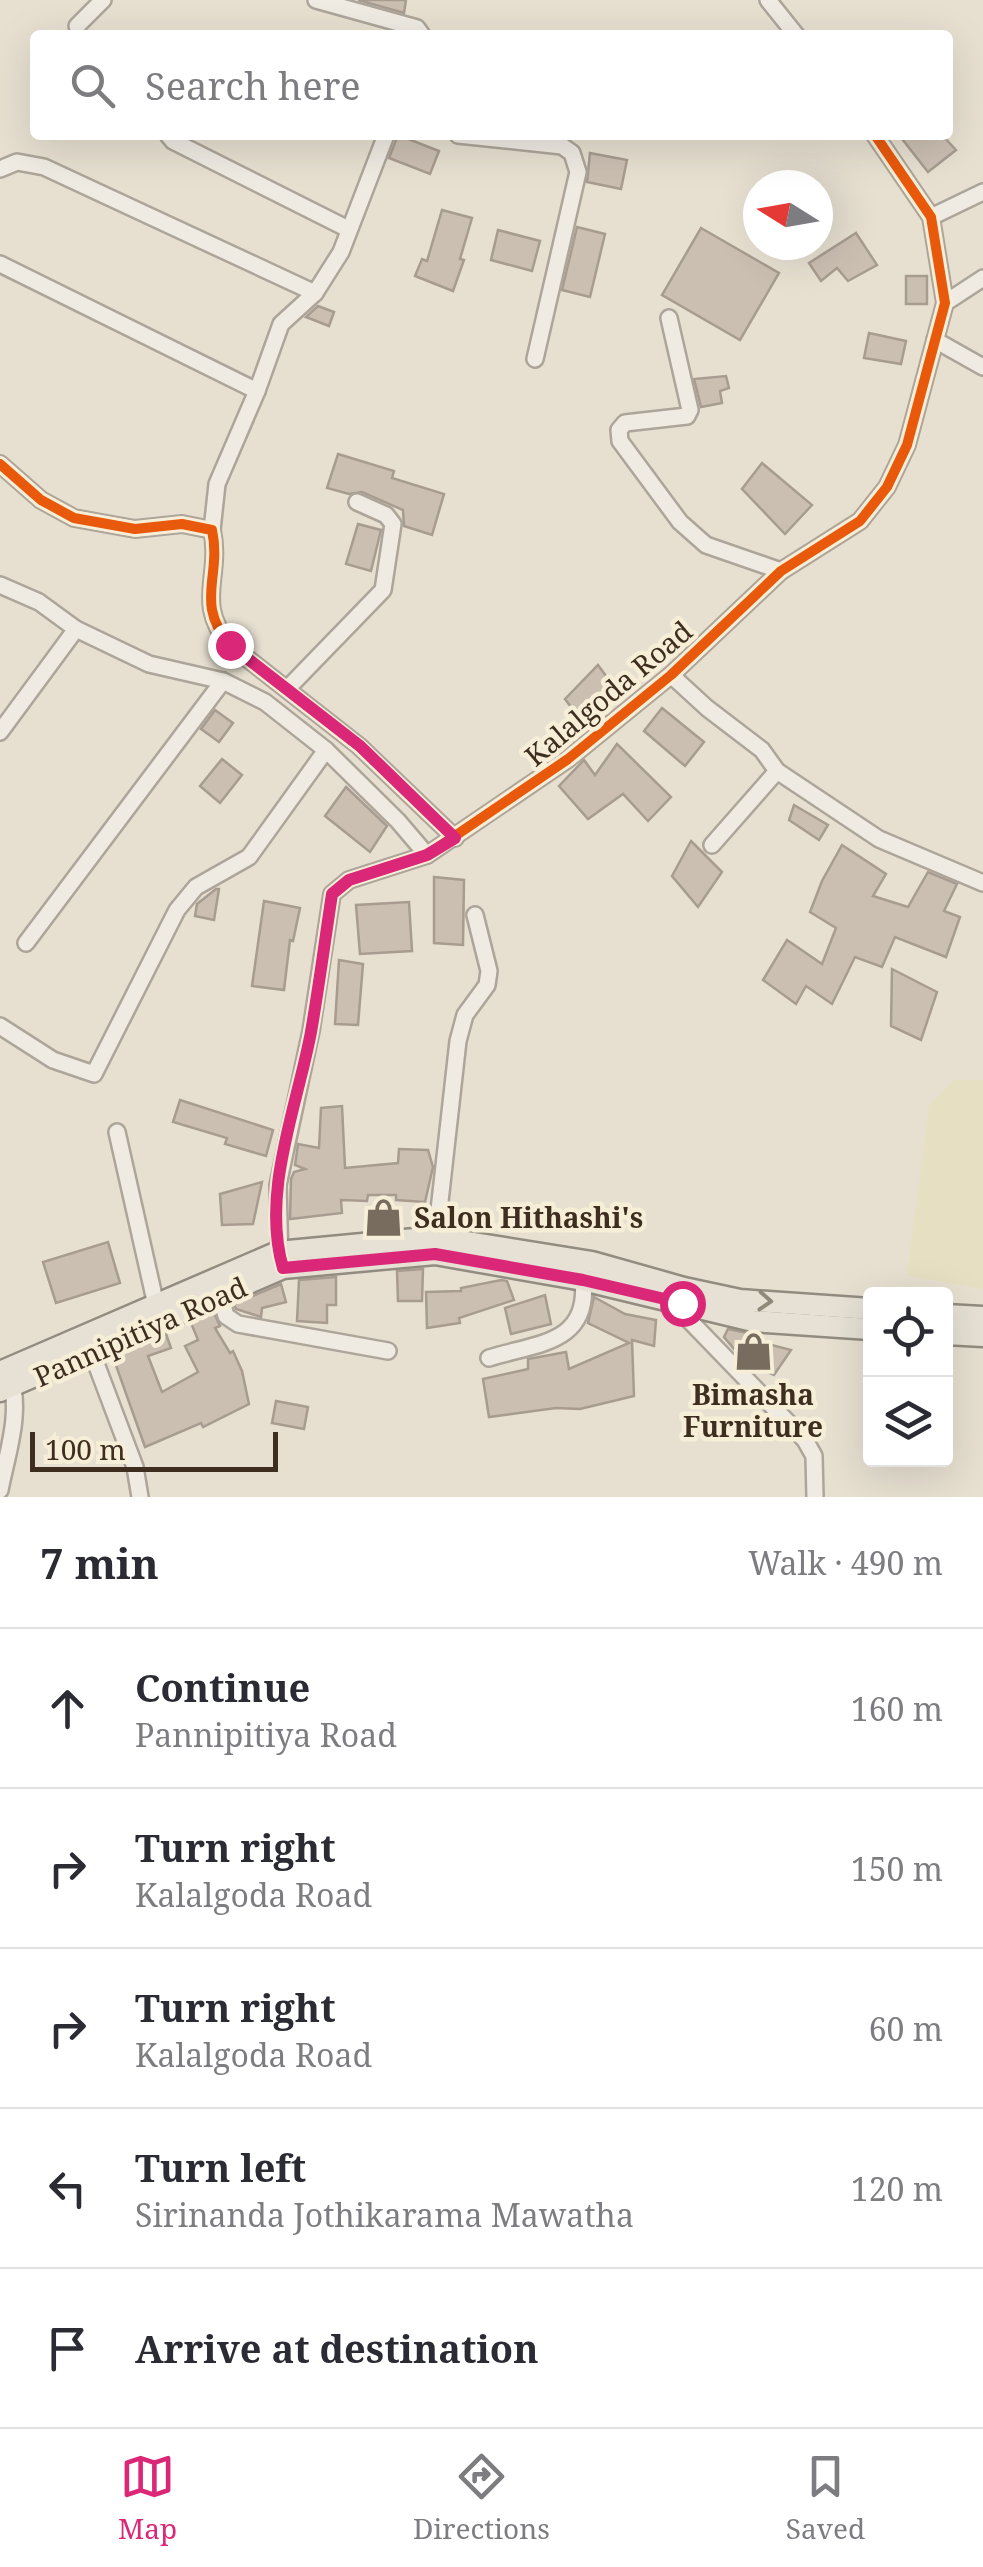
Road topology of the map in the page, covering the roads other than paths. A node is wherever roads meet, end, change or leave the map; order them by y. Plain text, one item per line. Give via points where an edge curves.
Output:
1 (103, 0) edge
2 (316, 0) edge
3 (768, 0) edge
4 (77, 26) dead end
5 (418, 30) edge
6 (792, 30) edge
7 (172, 140) edge
8 (384, 140) edge
9 (505, 140) edge
10 (879, 140) edge
11 (0, 169) edge
12 (983, 192) edge
13 (930, 217) junction
14 (348, 229) junction
15 (0, 264) edge
16 (983, 278) edge
17 (315, 292) junction
18 (945, 303) junction
19 (669, 318) dead end
20 (936, 340) junction
21 (535, 359) dead end
22 (983, 366) edge
23 (258, 391) junction
24 (0, 464) edge
25 (357, 502) dead end
26 (212, 530) junction
27 (781, 572) junction
28 (0, 586) edge
29 (76, 629) junction
30 (671, 674) junction
31 (222, 681) junction
32 (288, 688) junction
33 (0, 732) edge
34 (326, 750) junction
35 (777, 771) junction
36 (455, 838) junction
37 (712, 845) dead end
38 (427, 855) junction
39 (983, 882) edge
40 (475, 915) dead end
41 (26, 943) dead end
42 (0, 1026) edge
43 (117, 1132) dead end
44 (436, 1236) junction
45 (280, 1260) junction
46 (583, 1280) junction
47 (220, 1294) junction
48 (683, 1296) junction
49 (156, 1305) junction
50 (863, 1309) edge
51 (953, 1316) edge
52 (983, 1318) edge
53 (863, 1329) edge
54 (953, 1334) edge
55 (983, 1336) edge
56 (88, 1344) junction
57 (388, 1352) dead end
58 (489, 1358) dead end
59 (5, 1380) edge
60 (0, 1490) edge
61 (140, 1497) edge
62 (815, 1497) edge

1 - 4 street
2 - 5 street
3 - 6 street
7 - 14 street
8 - 14 street
9 - 21 street via 562,146 572,152 578,172
10 - 13 street, Kalalgoda Road
11 - 17 street via 17,162 44,167
12 - 13 street
13 - 18 street, Kalalgoda Road
14 - 17 street
15 - 23 street
16 - 18 street
17 - 23 street via 281,324
18 - 20 street, Kalalgoda Road
19 - 27 street via 690,410 687,416 626,424 620,440 680,522 706,545
20 - 22 street
20 - 27 street, Kalalgoda Road via 907,445 887,487 860,521
23 - 26 street via 217,484
24 - 26 street via 74,518 135,529 182,524
25 - 32 street via 393,524 383,590
26 - 32 street via 217,552 209,601 215,628
27 - 30 street, Kalalgoda Road
28 - 29 street via 39,602
29 - 31 street via 149,664
29 - 33 street
30 - 35 street via 762,750
30 - 36 street, Kalalgoda Road via 568,760
31 - 34 street via 264,702
31 - 41 street
32 - 36 street
34 - 38 street
34 - 42 street via 249,857 196,887 177,910 94,1074 54,1060
35 - 37 street
35 - 39 street via 879,839
36 - 38 street, Kalalgoda Road
38 - 45 street, Kalalgoda Road via 349,880 332,894 278,1184
40 - 44 street via 487,985 465,1015 458,1040
43 - 49 street
44 - 45 main road, Pannipitiya Road
44 - 48 main road, Pannipitiya Road via 592,1262
45 - 46 main road, Pannipitiya Road via 435,1254
45 - 47 main road, Pannipitiya Road
45 - 49 main road, Pannipitiya Road
46 - 48 main road, Pannipitiya Road
46 - 58 street via 578,1321 568,1332
47 - 56 main road, Pannipitiya Road
47 - 57 street via 226,1316 238,1324
48 -> 50 main road, Pannipitiya Road
48 - 53 main road, Pannipitiya Road via 753,1321
48 - 62 street via 687,1318 805,1440 814,1456
49 - 56 main road, Pannipitiya Road
51 - 52 main road
54 - 55 main road
56 - 59 main road, Pannipitiya Road
56 - 61 street
59 - 60 street via 14,1425

